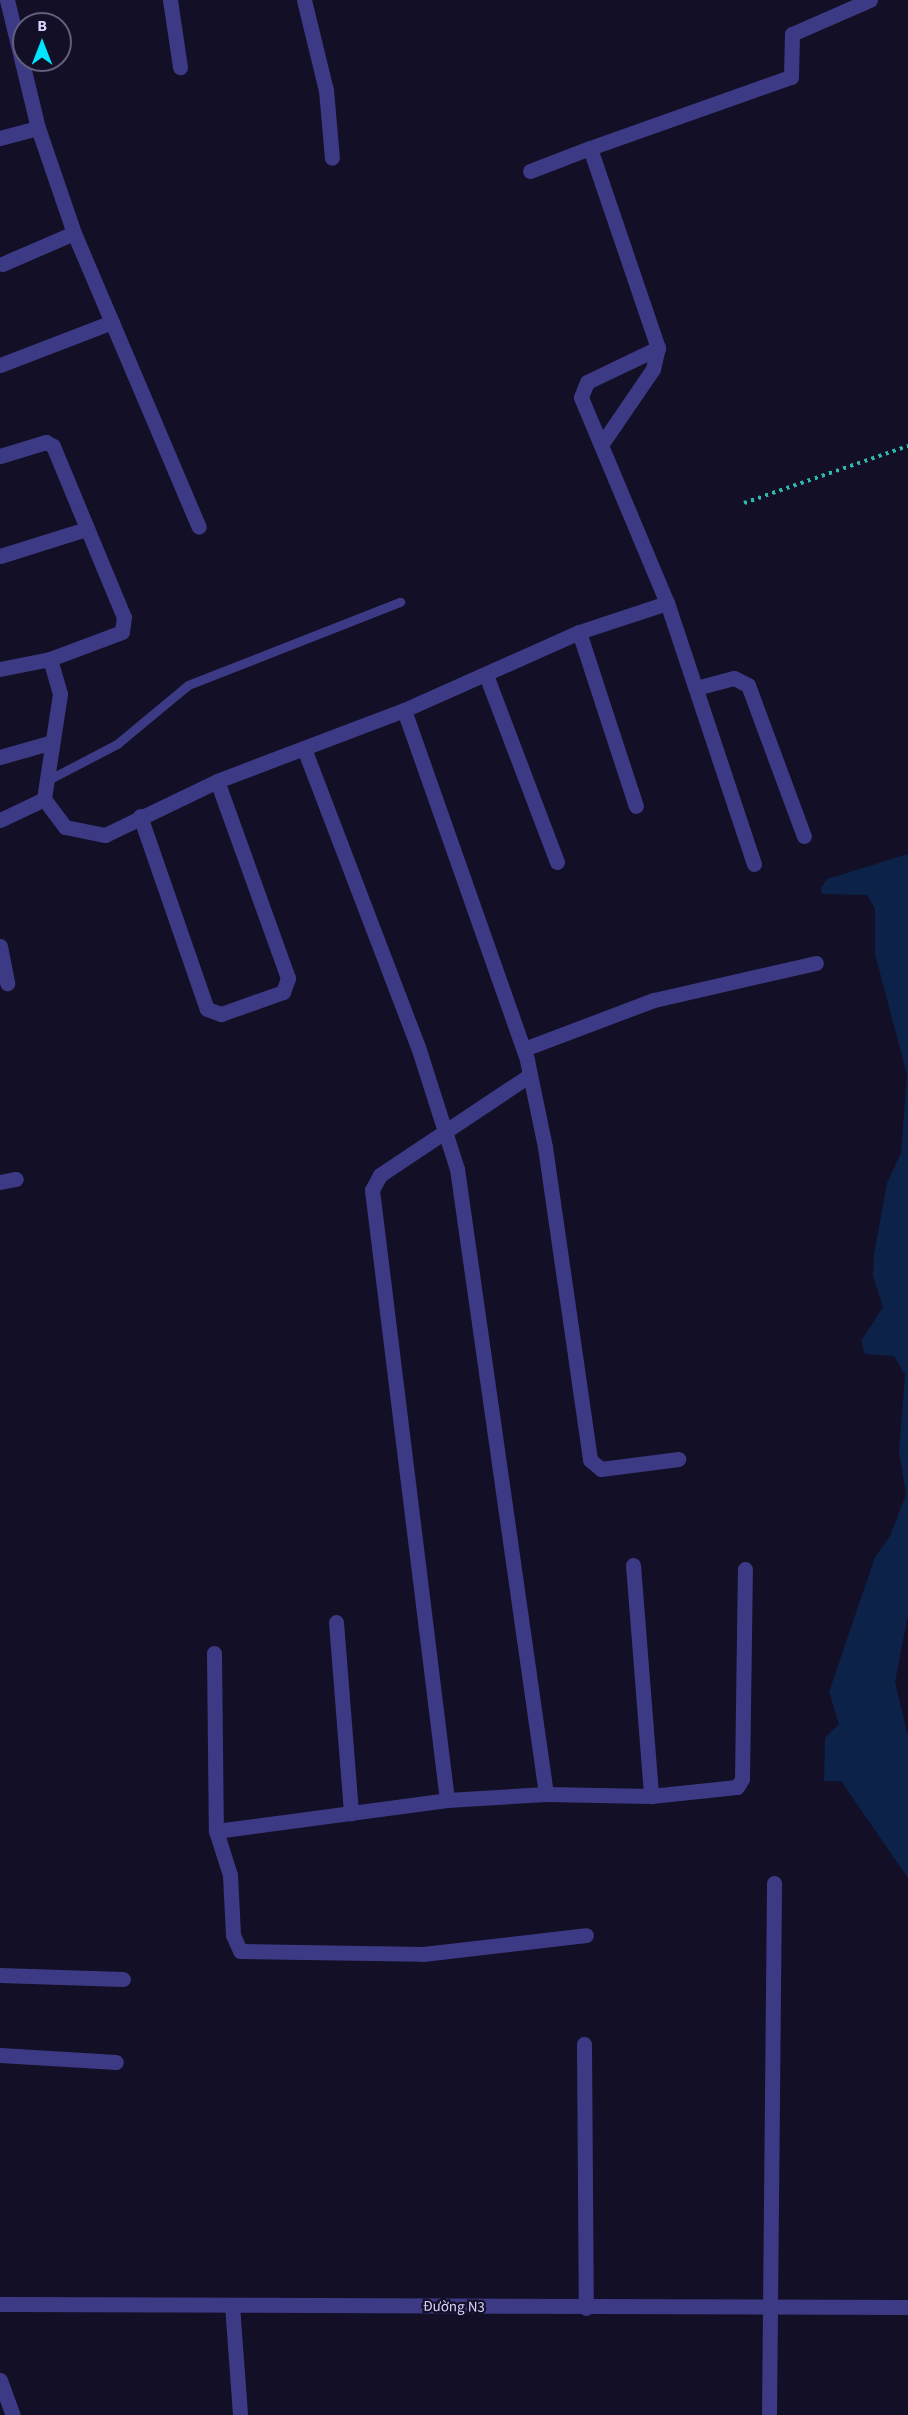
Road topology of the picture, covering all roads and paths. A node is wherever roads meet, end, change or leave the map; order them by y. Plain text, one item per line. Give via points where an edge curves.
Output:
1 (7, 0) edge
2 (170, 0) edge
3 (304, 0) edge
4 (870, 0) edge
5 (180, 66) dead end
6 (38, 128) junction
7 (0, 138) edge
8 (590, 148) junction
9 (332, 158) dead end
10 (530, 171) dead end
11 (74, 233) junction
12 (2, 264) dead end
13 (112, 322) junction
14 (657, 348) junction
15 (0, 365) edge
16 (602, 445) junction
17 (908, 447) edge
18 (0, 456) edge
19 (744, 503) dead end
20 (199, 526) dead end
21 (86, 529) junction
22 (0, 556) edge
23 (400, 602) dead end
24 (667, 603) junction
25 (579, 632) junction
26 (50, 659) junction
27 (0, 669) edge
28 (486, 675) junction
29 (696, 688) junction
30 (404, 710) junction
31 (49, 743) junction
32 (304, 748) junction
33 (0, 757) edge
34 (46, 781) junction
35 (217, 781) junction
36 (44, 799) junction
37 (636, 806) dead end
38 (140, 816) junction
39 (0, 820) edge
40 (804, 836) dead end
41 (557, 862) dead end
42 (754, 864) dead end
43 (0, 946) edge
44 (816, 963) dead end
45 (7, 983) dead end
46 (523, 1043) junction
47 (530, 1076) junction
48 (447, 1127) junction
49 (16, 1179) dead end
50 (0, 1182) edge
51 (678, 1459) dead end
52 (633, 1565) dead end
53 (746, 1569) dead end
54 (336, 1622) dead end
55 (214, 1653) dead end
56 (546, 1794) junction
57 (651, 1796) junction
58 (447, 1800) junction
59 (351, 1813) junction
60 (216, 1831) junction
61 (774, 1883) dead end
62 (586, 1935) dead end
63 (0, 1975) edge
64 (123, 1979) dead end
65 (584, 2044) dead end
66 (0, 2055) edge
67 (116, 2062) dead end
68 (0, 2304) edge
69 (232, 2305) junction
70 (908, 2307) edge
71 (586, 2308) junction
72 (772, 2308) junction
73 (0, 2380) edge
74 (13, 2415) edge
75 (240, 2415) edge
76 (769, 2415) edge

1 - 6 street
2 - 5 street
3 - 9 street via 326,90
4 - 8 street via 792,34 791,77
6 - 7 street
6 - 11 street
8 - 10 street
8 - 14 street
11 - 12 street
11 - 13 street
13 - 15 street
13 - 20 street
14 - 16 street via 653,369
14 - 16 street via 581,389
16 - 24 street
17 - 19 path
18 - 21 street via 46,442 53,446
21 - 22 street
21 - 26 street via 125,626 122,632
23 - 34 lane via 188,685 117,744
24 - 25 street
24 - 29 street
25 - 28 street
25 - 37 street
26 - 27 street
26 - 31 street via 60,694
28 - 30 street
28 - 41 street
29 - 40 street via 734,678 748,685
29 - 42 street
30 - 32 street
30 - 46 street
31 - 33 street
31 - 34 street
32 - 35 street
32 - 48 street
34 - 36 street
35 - 38 street
35 - 38 street via 288,978 283,992 221,1014 207,1009
36 - 38 street via 65,827 84,835 105,835
36 - 39 street
43 - 45 street
44 - 46 street via 654,1000
46 - 47 street
47 - 48 street
47 - 51 street via 545,1147 590,1460 601,1469
48 - 56 street via 488,1372
48 - 58 street via 380,1174 372,1190
49 - 50 street
52 - 57 street
53 - 57 street via 742,1779 737,1787 724,1790
54 - 59 street
55 - 60 street
56 - 57 street
56 - 58 street
58 - 59 street
59 - 60 street
60 - 62 street via 230,1875 233,1935 240,1951 423,1954
61 - 72 street
63 - 64 street
65 - 71 street
66 - 67 street
68 - 69 street, Đường N3
69 - 71 street, Đường N3
69 - 75 street
70 - 72 street, Đường N3
71 - 72 street, Đường N3
72 - 76 street
73 - 74 street

